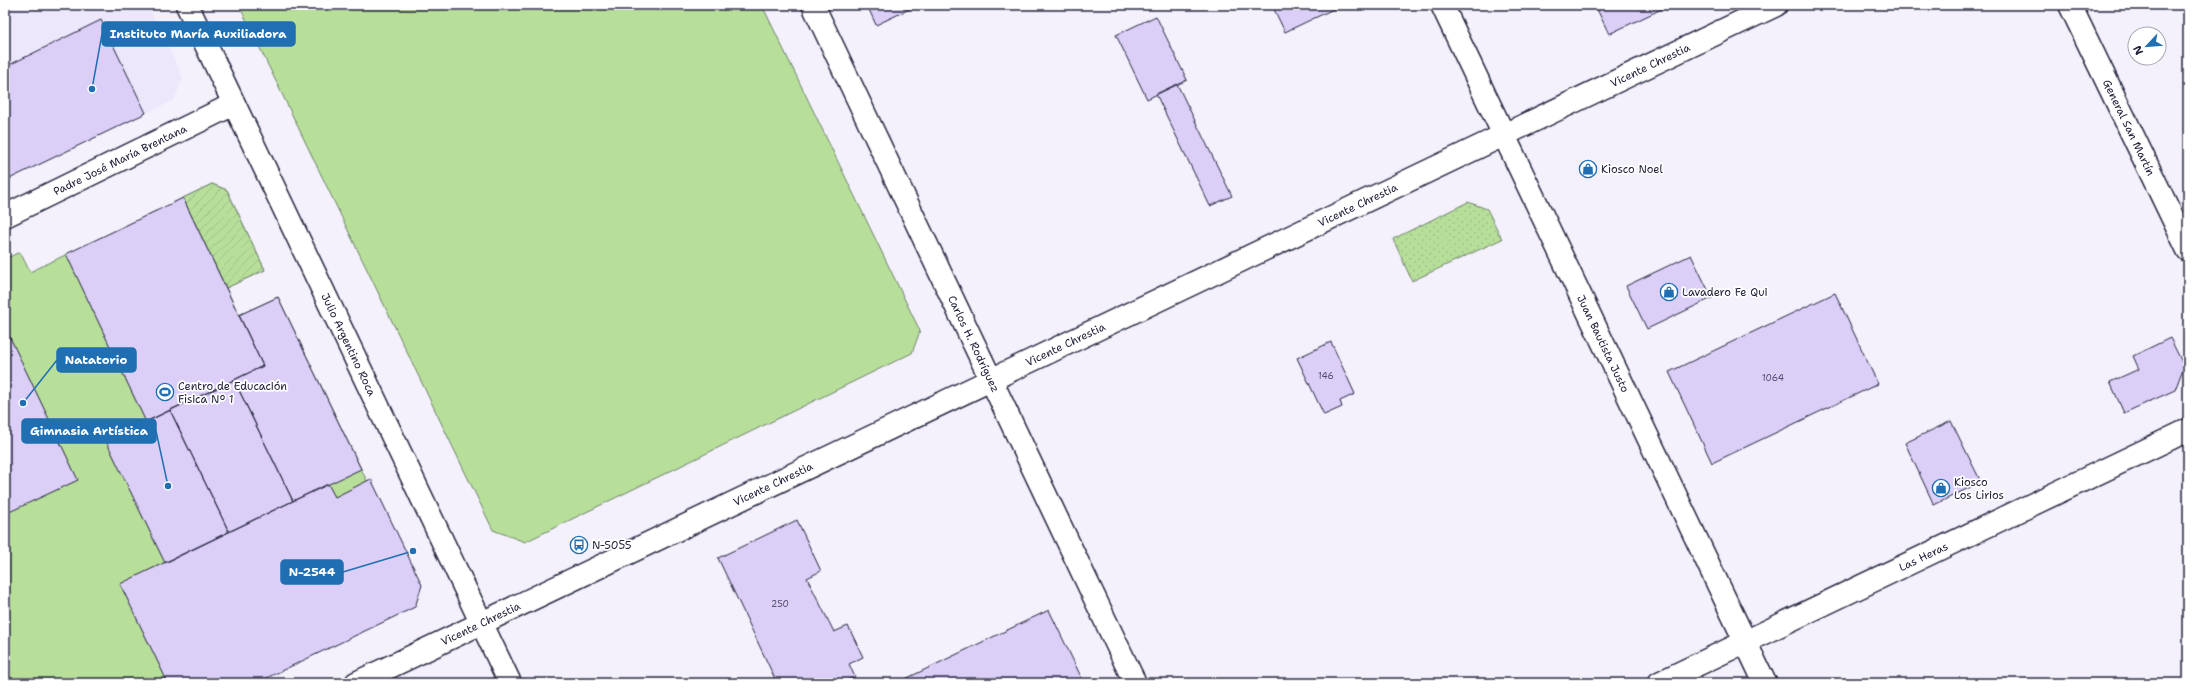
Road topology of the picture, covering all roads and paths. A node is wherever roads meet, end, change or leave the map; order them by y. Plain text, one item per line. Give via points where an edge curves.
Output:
1 (187, 5) edge
2 (813, 5) edge
3 (1442, 5) edge
4 (1776, 5) edge
5 (2070, 5) edge
6 (234, 104) junction
7 (1504, 135) junction
8 (5, 216) edge
9 (2188, 250) edge
10 (991, 379) junction
11 (2188, 430) edge
12 (482, 623) junction
13 (1746, 642) junction
14 (356, 683) edge
15 (510, 683) edge
16 (1135, 683) edge
17 (1659, 683) edge
18 (1765, 683) edge

1 - 6 street, Julio Argentino Roca
2 - 10 street, Carlos H. Rodríguez
3 - 7 street, Juan Bautista Justo
4 - 7 street, Vicente Chrestia
5 - 9 street, General San Martín
6 - 8 street, Padre José María Brentana
6 - 12 street, Julio Argentino Roca
7 - 10 street, Vicente Chrestia
7 - 13 street, Juan Bautista Justo
10 - 12 street, Vicente Chrestia
10 - 16 street, Carlos H. Rodríguez
11 - 13 street, Las Heras
12 - 14 street, Vicente Chrestia
12 - 15 street, Julio Argentino Roca
13 - 17 street, Las Heras
13 - 18 street, Juan Bautista Justo

